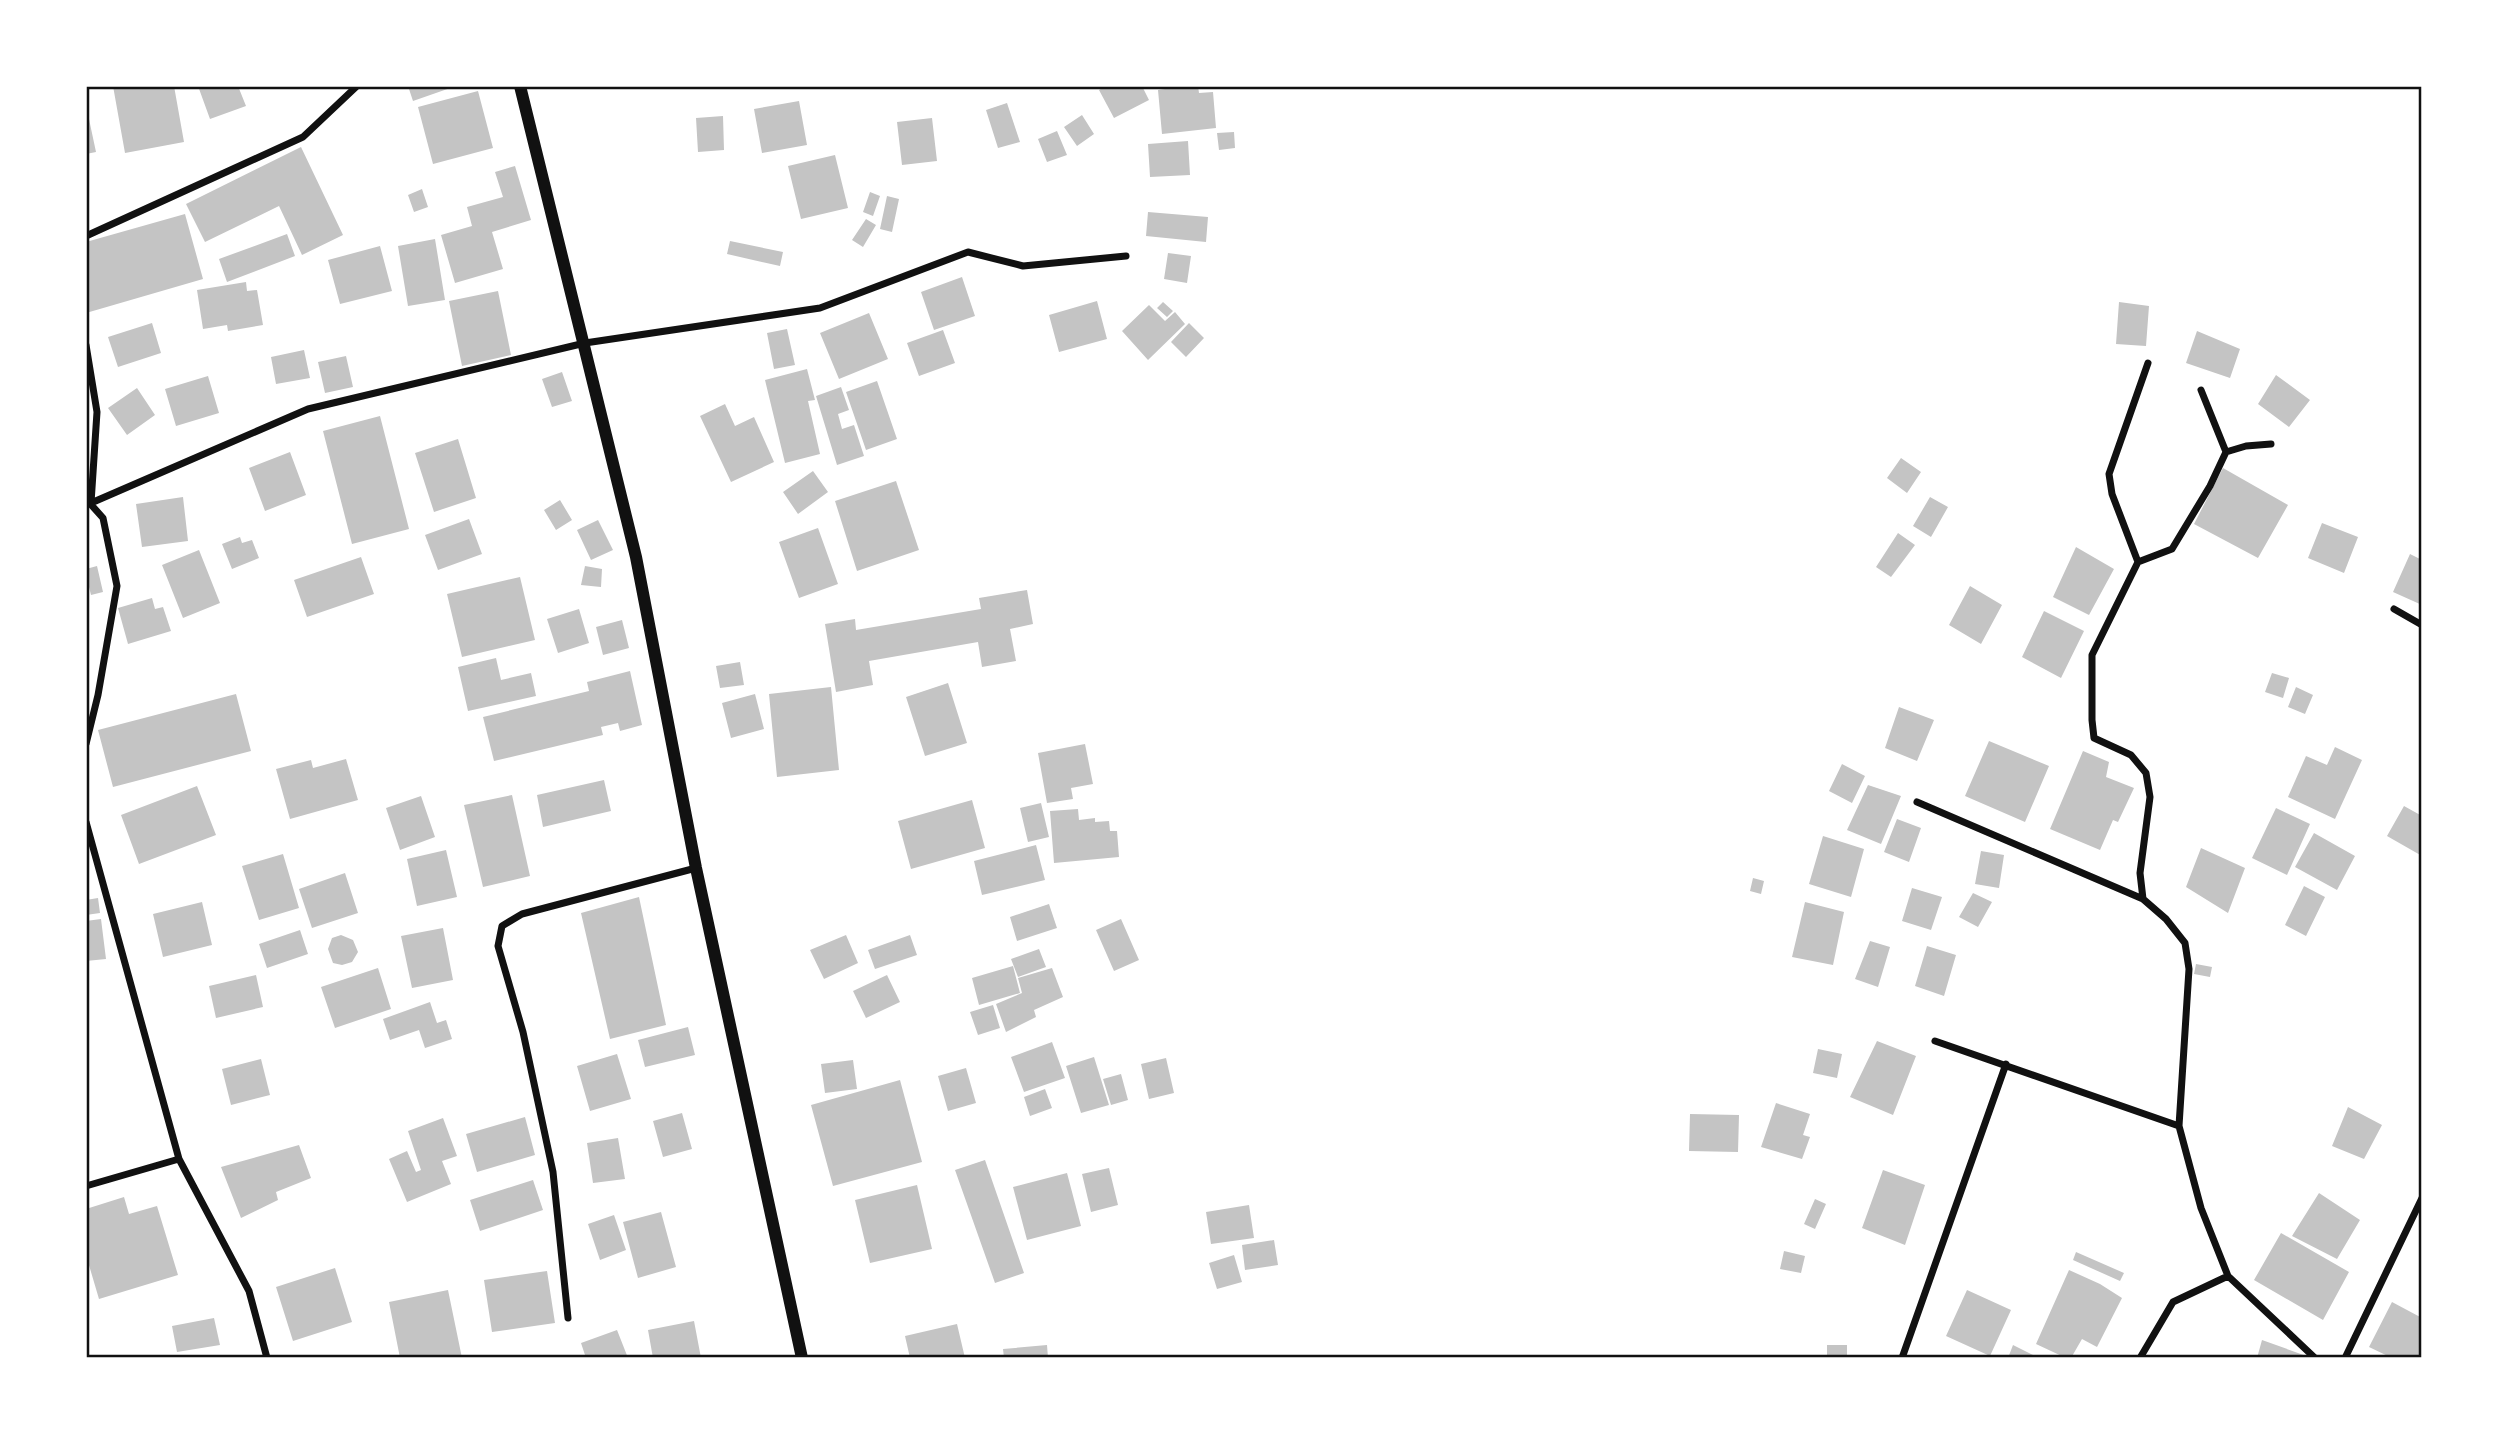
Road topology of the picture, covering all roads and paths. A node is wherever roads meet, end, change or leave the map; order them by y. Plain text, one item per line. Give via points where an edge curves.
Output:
1 (357, 86) edge
2 (520, 86) edge
3 (86, 236) edge
4 (1126, 256) dead end
5 (585, 343) junction
6 (86, 345) edge
7 (2148, 363) dead end
8 (2201, 390) dead end
9 (2271, 444) dead end
10 (2226, 452) junction
11 (88, 501) edge
12 (2138, 562) junction
13 (2394, 609) dead end
14 (2422, 625) edge
15 (86, 744) edge
16 (1917, 802) dead end
17 (86, 822) edge
18 (696, 868) junction
19 (2143, 899) junction
20 (1935, 1041) dead end
21 (2006, 1064) junction
22 (2179, 1126) junction
23 (179, 1158) junction
24 (86, 1185) edge
25 (2422, 1198) edge
26 (2228, 1276) junction
27 (568, 1318) dead end
28 (267, 1358) edge
29 (802, 1358) edge
30 (1902, 1358) edge
31 (2140, 1358) edge
32 (2315, 1358) edge
33 (2345, 1358) edge

1 - 3 street via 303,137
2 - 5 street
4 - 5 street via 1023,266 968,252 820,308
5 - 11 street via 308,409
5 - 18 street via 636,557
6 - 11 street via 97,412
7 - 12 street via 2109,474
8 - 10 street
9 - 10 street
10 - 12 street via 2172,549
11 - 15 street via 103,518 117,586
12 - 19 street via 2092,655 2092,720 2094,738 2131,755 2146,773 2150,797 2140,873
13 - 14 street
16 - 19 street
17 - 23 street
18 - 27 street via 522,914 502,926 498,946 523,1032 553,1172
18 - 29 street
19 - 22 street via 2185,943 2189,969
20 - 21 street
21 - 22 street
21 - 30 street
22 - 26 street via 2201,1208
23 - 24 street
23 - 28 street via 249,1291
25 - 33 street
26 - 31 street via 2173,1302
26 - 32 street

